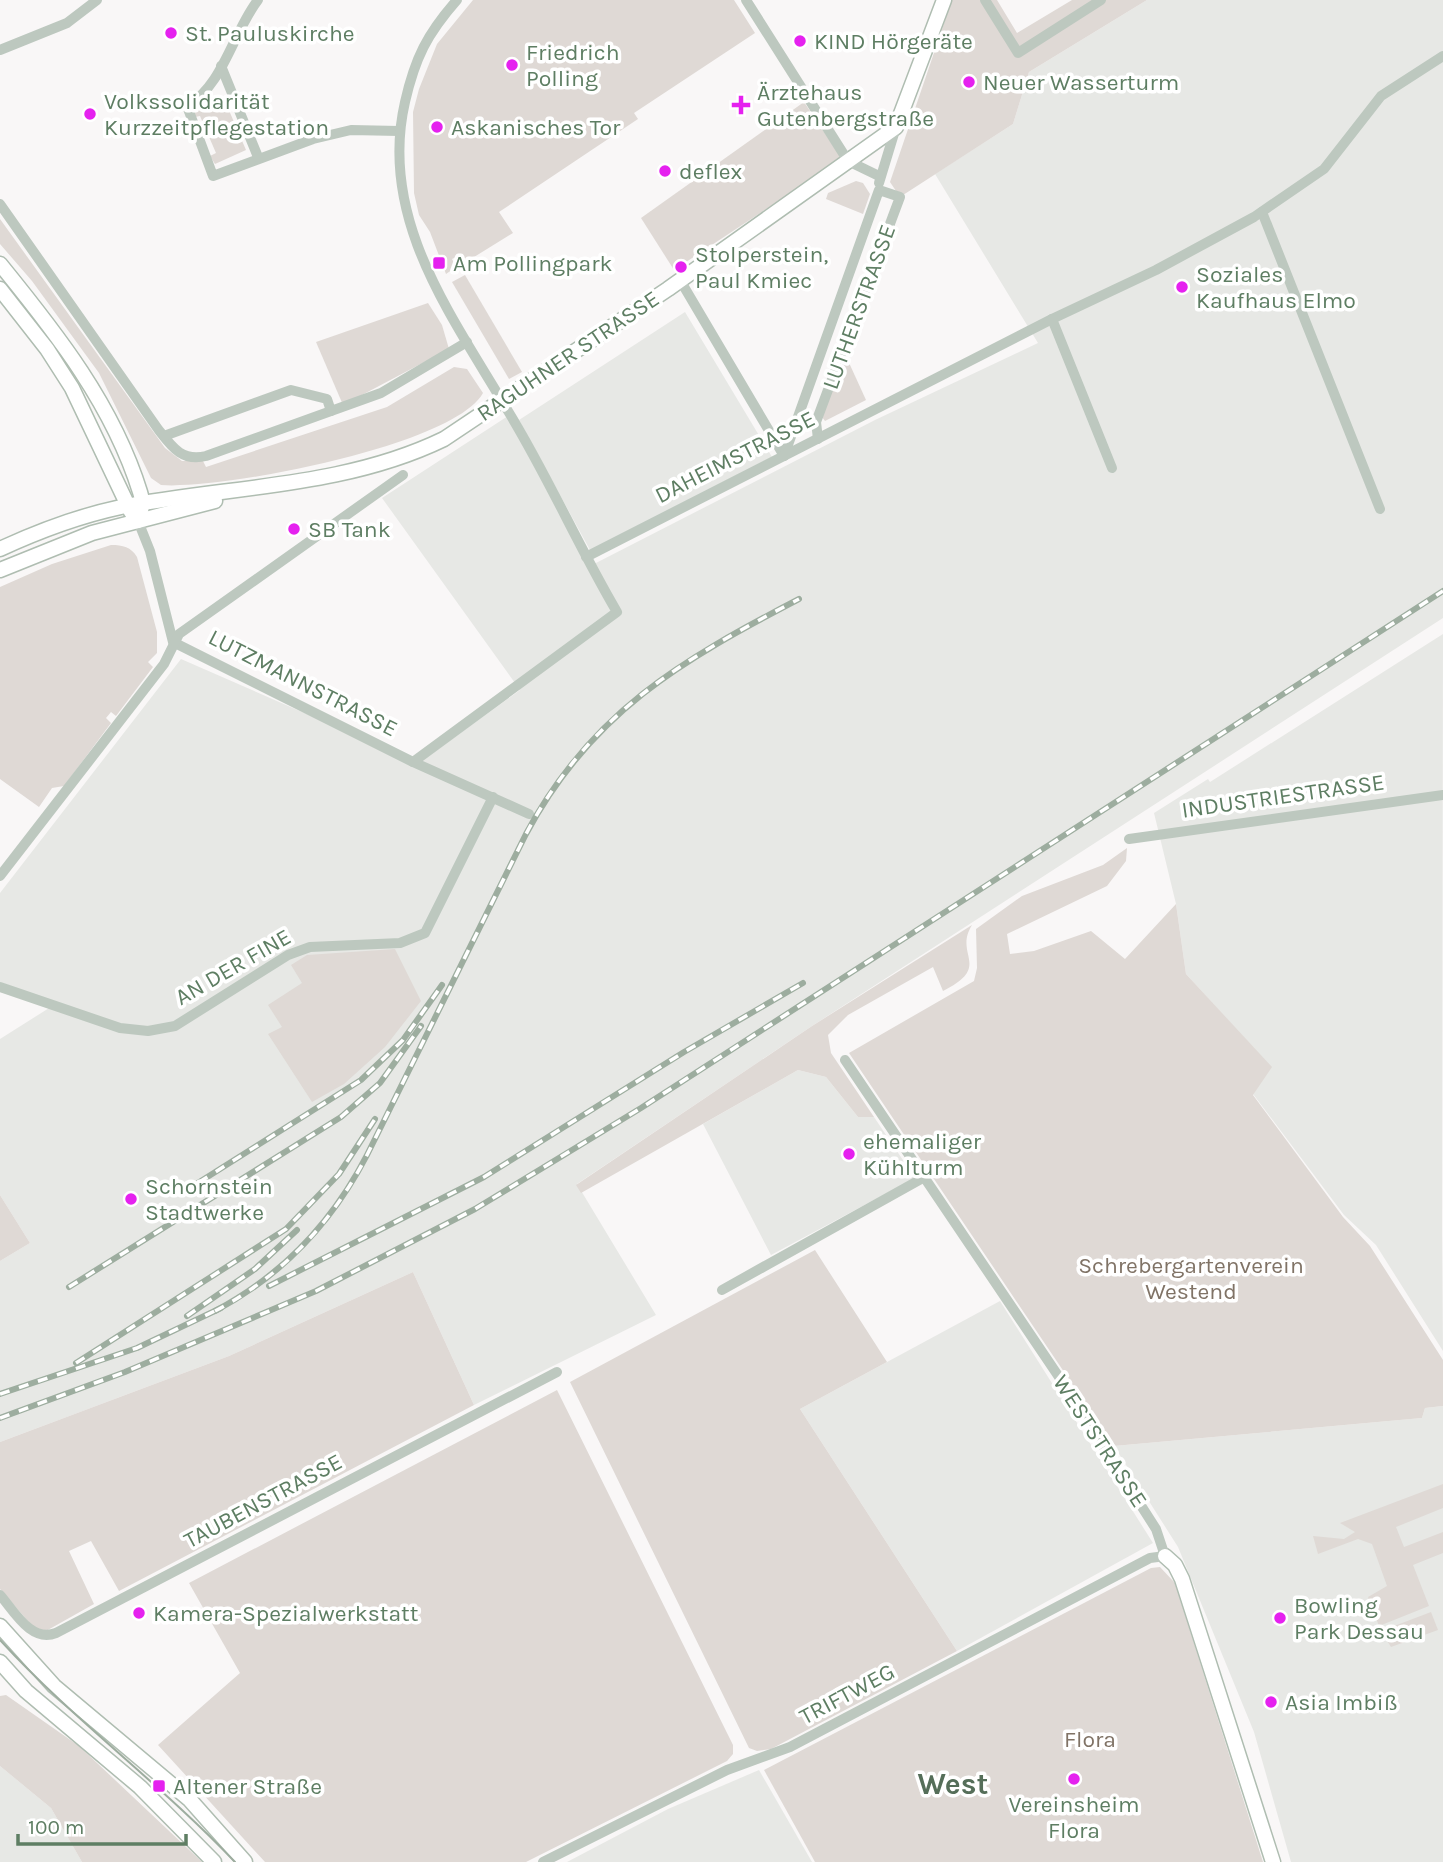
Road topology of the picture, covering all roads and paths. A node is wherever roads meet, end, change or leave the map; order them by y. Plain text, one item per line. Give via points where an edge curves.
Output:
1 (97, 0) edge
2 (258, 0) edge
3 (457, 0) edge
4 (746, 0) edge
5 (985, 0) edge
6 (1101, 0) edge
7 (941, 3) edge
8 (0, 50) edge
9 (1443, 55) edge
10 (221, 66) junction
11 (896, 127) junction
12 (399, 131) junction
13 (258, 157) junction
14 (848, 161) junction
15 (879, 176) junction
16 (879, 190) junction
17 (0, 204) edge
18 (1262, 212) junction
19 (0, 264) edge
20 (680, 281) junction
21 (0, 289) edge
22 (1052, 319) junction
23 (467, 342) junction
24 (503, 402) junction
25 (331, 411) junction
26 (164, 436) junction
27 (818, 439) junction
28 (784, 456) junction
29 (1112, 468) dead end
30 (403, 475) dead end
31 (243, 492) junction
32 (143, 503) junction
33 (126, 506) junction
34 (1380, 509) dead end
35 (138, 521) junction
36 (0, 549) edge
37 (586, 557) junction
38 (0, 570) edge
39 (173, 642) junction
40 (413, 762) junction
41 (1443, 795) edge
42 (493, 797) junction
43 (529, 814) dead end
44 (1129, 839) dead end
45 (0, 876) edge
46 (0, 987) edge
47 (845, 1060) dead end
48 (923, 1178) junction
49 (722, 1290) dead end
50 (557, 1372) dead end
51 (1165, 1556) junction
52 (0, 1595) edge
53 (3, 1630) edge
54 (0, 1664) edge
55 (214, 1862) edge
56 (245, 1862) edge
57 (543, 1862) edge
58 (1273, 1862) edge

1 - 8 street via 67,23
2 - 10 street via 245,16
3 - 12 street via 430,30 419,51
4 - 14 street
5 - 6 street via 1018,53
7 - 11 main road, LUTHERSTRASSE
9 - 18 street, DAHEIMSTRASSE via 1381,96 1324,169
10 - 13 street
10 - 13 street via 203,94 187,106 213,176
11 - 14 main road, RAGUHNER STRASSE
11 - 15 street, LUTHERSTRASSE
12 - 13 street via 351,130
12 - 23 street via 399,171 407,218 433,284
14 - 15 street
14 - 20 main road, RAGUHNER STRASSE
15 - 16 street, LUTHERSTRASSE
16 - 27 street, LUTHERSTRASSE via 900,197 816,422
16 - 28 street, LUTHERSTRASSE
17 - 26 street
18 - 22 street, DAHEIMSTRASSE via 1156,270
18 - 34 street
19 - 32 main road via 92,387 120,440
20 - 24 main road, RAGUHNER STRASSE
20 - 28 street
21 - 33 main road via 72,388
22 - 27 street, DAHEIMSTRASSE
22 - 29 street
23 - 24 street
23 - 25 street via 381,393
24 - 31 main road, RAGUHNER STRASSE via 430,445 334,474
24 - 37 street
25 - 26 street via 197,458 181,456
25 - 26 street via 327,399 291,390
27 - 28 street, DAHEIMSTRASSE
28 - 37 street, DAHEIMSTRASSE
30 - 39 street via 186,627
31 - 32 main road, RAGUHNER STRASSE
31 - 35 main road, RAGUHNER STRASSE
32 - 33 main road, RAGUHNER STRASSE
32 - 35 main road
33 - 35 main road
33 - 36 main road, RAGUHNER STRASSE via 68,522
35 - 38 main road, RAGUHNER STRASSE via 52,547
35 - 39 street, LUTZMANNSTRASSE
37 - 40 street via 617,612
39 - 40 street, LUTZMANNSTRASSE
39 - 45 street via 164,664
40 - 42 street, LUTZMANNSTRASSE
41 - 44 street, INDUSTRIESTRASSE
42 - 43 street, LUTZMANNSTRASSE
42 - 46 street, AN DER FINE via 425,933 400,943 310,947 175,1026 148,1031 120,1028
47 - 48 street, WESTSTRASSE
48 - 49 street
48 - 51 street, WESTSTRASSE via 1059,1377 1156,1529
50 - 52 street, TAUBENSTRASSE via 56,1633 43,1636 31,1631
51 - 57 street, TRIFTWEG via 1150,1558 790,1747 727,1770
51 - 58 main road, WESTSTRASSE via 1182,1579
53 - 54 main road
53 - 56 main road via 67,1698 190,1800
54 - 55 main road via 141,1787

